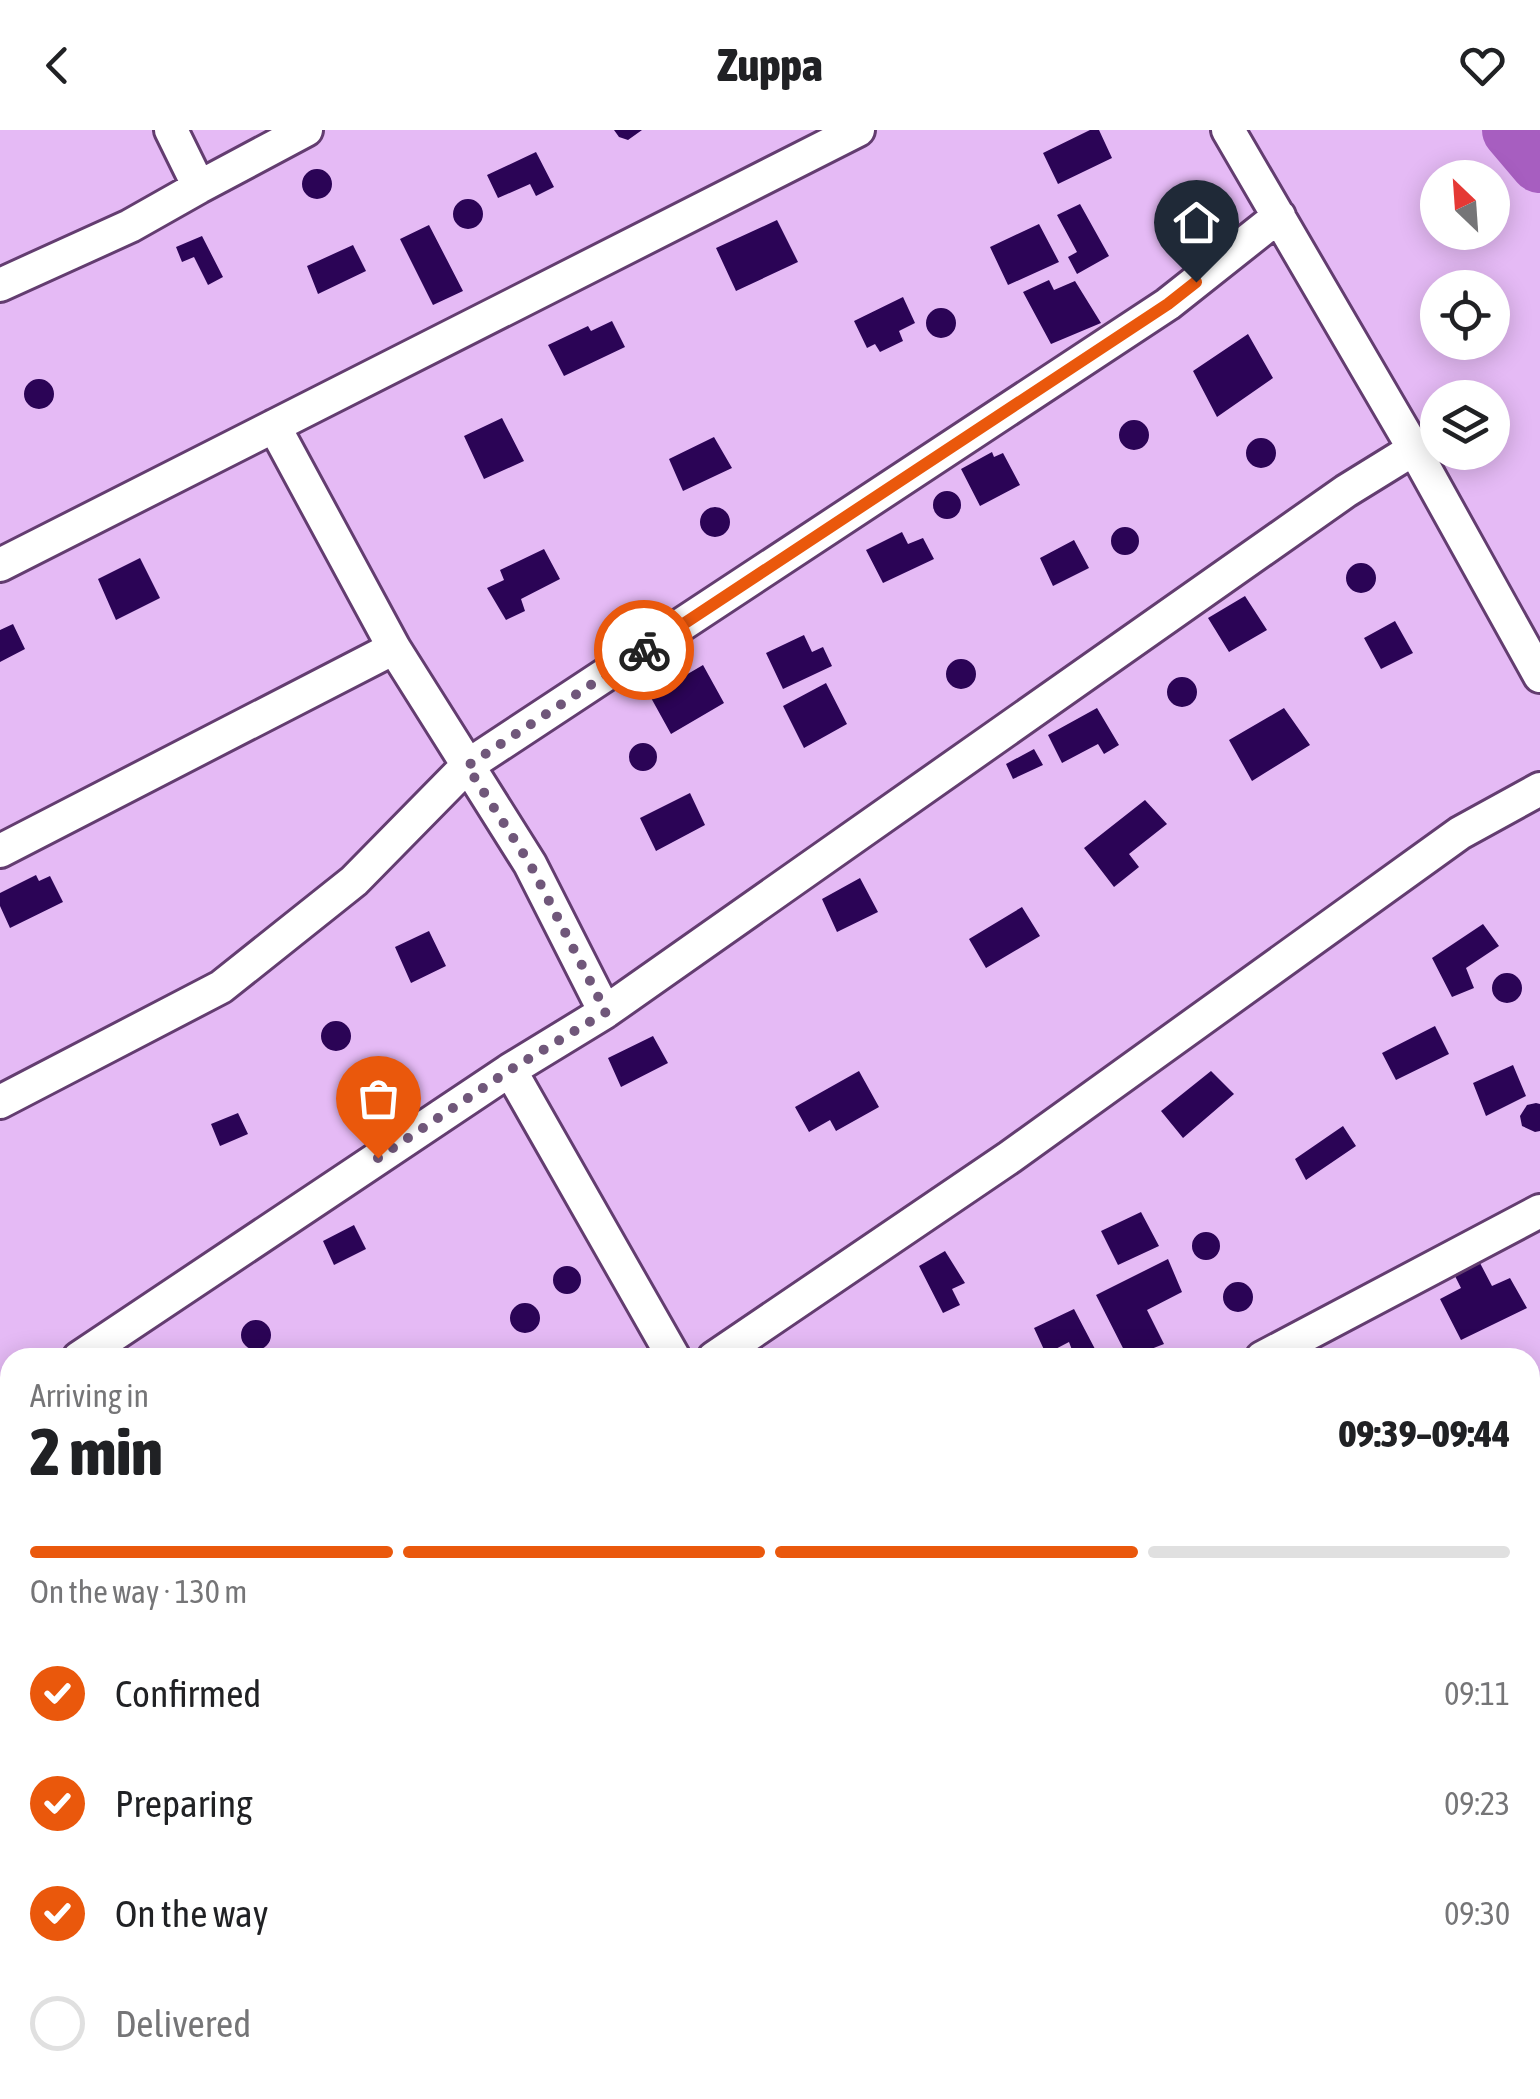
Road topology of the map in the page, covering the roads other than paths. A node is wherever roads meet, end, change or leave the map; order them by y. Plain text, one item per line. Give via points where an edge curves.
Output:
1 (171, 130) edge
2 (306, 130) edge
3 (858, 130) edge
4 (1228, 130) edge
5 (199, 187) junction
6 (1280, 216) junction
7 (0, 285) edge
8 (274, 426) junction
9 (1414, 449) junction
10 (0, 565) edge
11 (394, 648) junction
12 (1540, 676) edge
13 (467, 766) junction
14 (1540, 789) edge
15 (0, 851) edge
16 (606, 1012) junction
17 (510, 1070) junction
18 (0, 1102) edge
19 (1540, 1211) edge
20 (94, 1348) edge
21 (668, 1348) edge
22 (729, 1348) edge
23 (1281, 1348) edge

1 - 5 street
2 - 5 street
3 - 8 street
4 - 6 street
5 - 7 street
6 - 9 street
6 - 13 street via 1168,304
8 - 10 street
8 - 11 street
9 - 12 street
9 - 16 street
11 - 13 street
11 - 15 street
13 - 16 street via 530,864
13 - 18 street via 354,880 221,987
14 - 22 street via 1460,833 1010,1157
16 - 17 street
17 - 20 street
17 - 21 street
19 - 23 street

